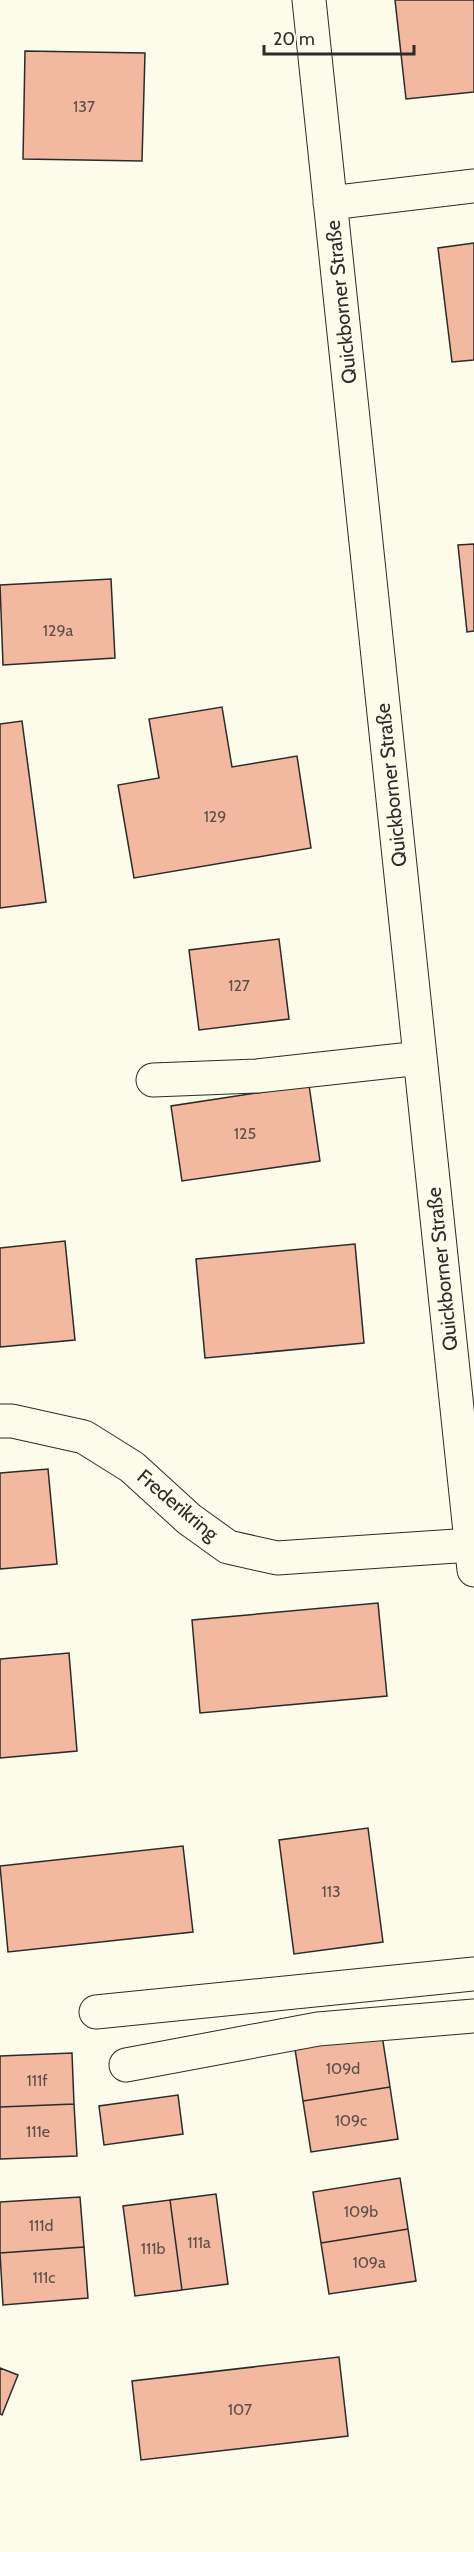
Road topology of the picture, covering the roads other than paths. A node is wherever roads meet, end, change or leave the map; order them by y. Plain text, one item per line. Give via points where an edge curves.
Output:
1 (309, 0) edge
2 (474, 186) edge
3 (330, 203) junction
4 (420, 1058) junction
5 (153, 1080) dead end
6 (461, 1314) edge
7 (0, 1421) edge
8 (473, 1558) edge
9 (474, 1974) edge
10 (96, 2012) dead end
11 (474, 2016) edge
12 (126, 2065) dead end

1 - 3 street, Quickborner Straße
2 - 3 street
3 - 4 street, Quickborner Straße
4 - 5 street via 257,1076
4 - 6 street, Quickborner Straße
6 - 8 street, Quickborner Straße
7 - 8 street, Frederikring via 84,1437 132,1467 189,1519 228,1547 277,1558
9 - 10 street
11 - 12 street via 318,2029

